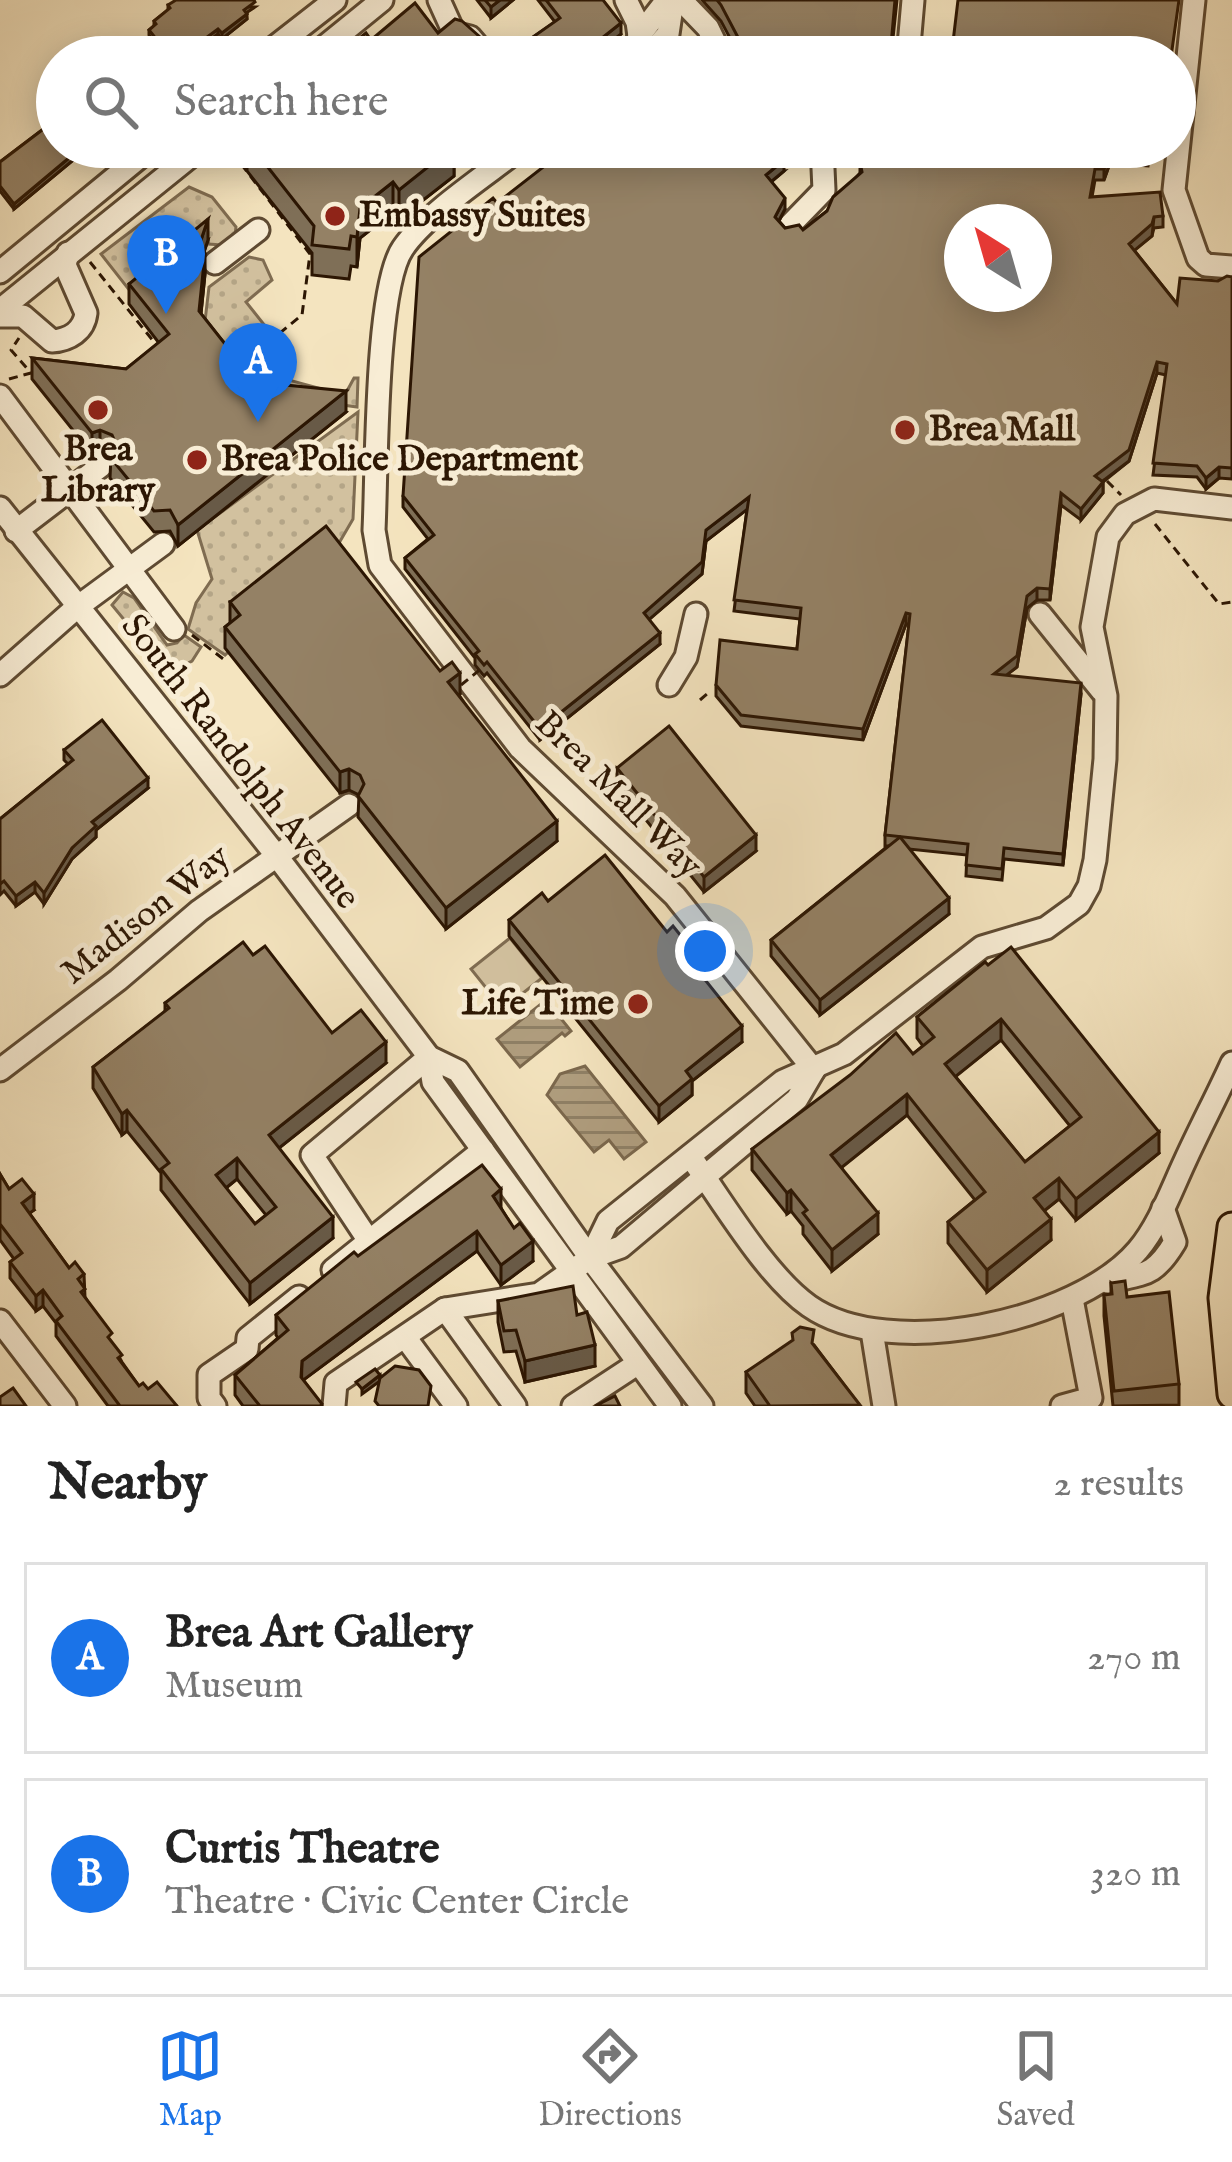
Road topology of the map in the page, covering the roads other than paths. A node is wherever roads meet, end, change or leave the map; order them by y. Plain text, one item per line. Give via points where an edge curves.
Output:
1 (335, 0) edge
2 (382, 0) edge
3 (439, 0) edge
4 (626, 0) edge
5 (674, 0) edge
6 (914, 0) edge
7 (1194, 0) edge
8 (289, 36) edge
9 (338, 36) edge
10 (451, 36) edge
11 (642, 36) edge
12 (653, 36) edge
13 (711, 36) edge
14 (910, 36) edge
15 (1190, 36) edge
16 (126, 168) edge
17 (178, 168) edge
18 (496, 168) edge
19 (823, 168) edge
20 (1176, 168) edge
21 (790, 225) edge
22 (258, 230) dead end
23 (73, 262) junction
24 (215, 263) dead end
25 (1232, 267) edge
26 (0, 272) edge
27 (0, 313) edge
28 (0, 396) edge
29 (101, 466) dead end
30 (70, 490) junction
31 (0, 508) edge
32 (1232, 508) edge
33 (16, 531) junction
34 (163, 544) dead end
35 (130, 569) junction
36 (76, 608) junction
37 (697, 614) dead end
38 (1040, 614) dead end
39 (174, 628) road end
40 (0, 675) edge
41 (669, 686) dead end
42 (1106, 696) junction
43 (345, 800) dead end
44 (276, 856) junction
45 (429, 1058) junction
46 (1232, 1063) edge
47 (0, 1070) edge
48 (814, 1070) junction
49 (482, 1150) junction
50 (690, 1156) junction
51 (704, 1175) junction
52 (1232, 1227) edge
53 (369, 1241) junction
54 (581, 1265) junction
55 (1072, 1299) junction
56 (445, 1309) junction
57 (0, 1321) edge
58 (872, 1331) junction
59 (405, 1337) junction
60 (637, 1364) junction
61 (606, 1386) junction
62 (1232, 1394) edge
63 (65, 1406) edge
64 (215, 1406) edge
65 (334, 1406) edge
66 (456, 1406) edge
67 (515, 1406) edge
68 (573, 1406) edge
69 (621, 1406) edge
70 (670, 1406) edge
71 (702, 1406) edge
72 (884, 1406) edge
73 (1062, 1406) edge

1 - 8 street
2 - 9 street
3 - 10 street
4 - 11 street
5 - 12 street
5 - 13 street
6 - 14 street
7 - 15 street
16 - 26 street
17 - 23 street
18 - 48 street, Brea Mall Way via 410,239 392,268 374,530 380,565 520,748 675,896
19 - 21 street via 824,190
20 - 25 street via 1174,190 1198,258
22 - 24 street
23 - 27 street
23 - 27 street via 64,265 86,314 69,338 52,341 23,316
28 - 30 street
29 - 30 street
30 - 33 street
30 - 35 street
31 - 33 street, South Randolph Avenue
32 - 42 street via 1154,499 1116,524 1102,553 1092,627
33 - 36 street, South Randolph Avenue
34 - 35 street
35 - 36 street
35 - 39 street
36 - 40 street
36 - 44 street, South Randolph Avenue
37 - 41 street
38 - 42 street
42 - 48 street via 1095,860 1078,904 1058,922 982,947
43 - 44 street, Madison Way
44 - 45 street, South Randolph Avenue
44 - 47 street, Madison Way
45 - 49 street, South Randolph Avenue via 433,1082
45 - 53 street via 312,1155
45 - 54 street, South Randolph Avenue via 458,1071
46 - 55 street via 1163,1208 1175,1242 1160,1267
48 - 50 street via 783,1081
48 - 51 street via 797,1099
49 - 53 street
49 - 54 street, South Randolph Avenue
50 - 51 street
50 - 54 street via 608,1221
51 - 54 street via 622,1247
51 - 58 street via 805,1304
52 - 62 main road via 1223,1298
53 - 64 street via 209,1375
54 - 56 street via 539,1294
54 - 60 street, South Randolph Avenue
54 - 71 street, South Randolph Avenue
55 - 58 street via 935,1333
55 - 73 street via 1091,1399
56 - 59 street
56 - 67 street
57 - 63 street
58 - 72 street
59 - 65 street via 336,1383
59 - 66 street
60 - 61 street
60 - 70 street, South Randolph Avenue
61 - 68 street
61 - 69 street

